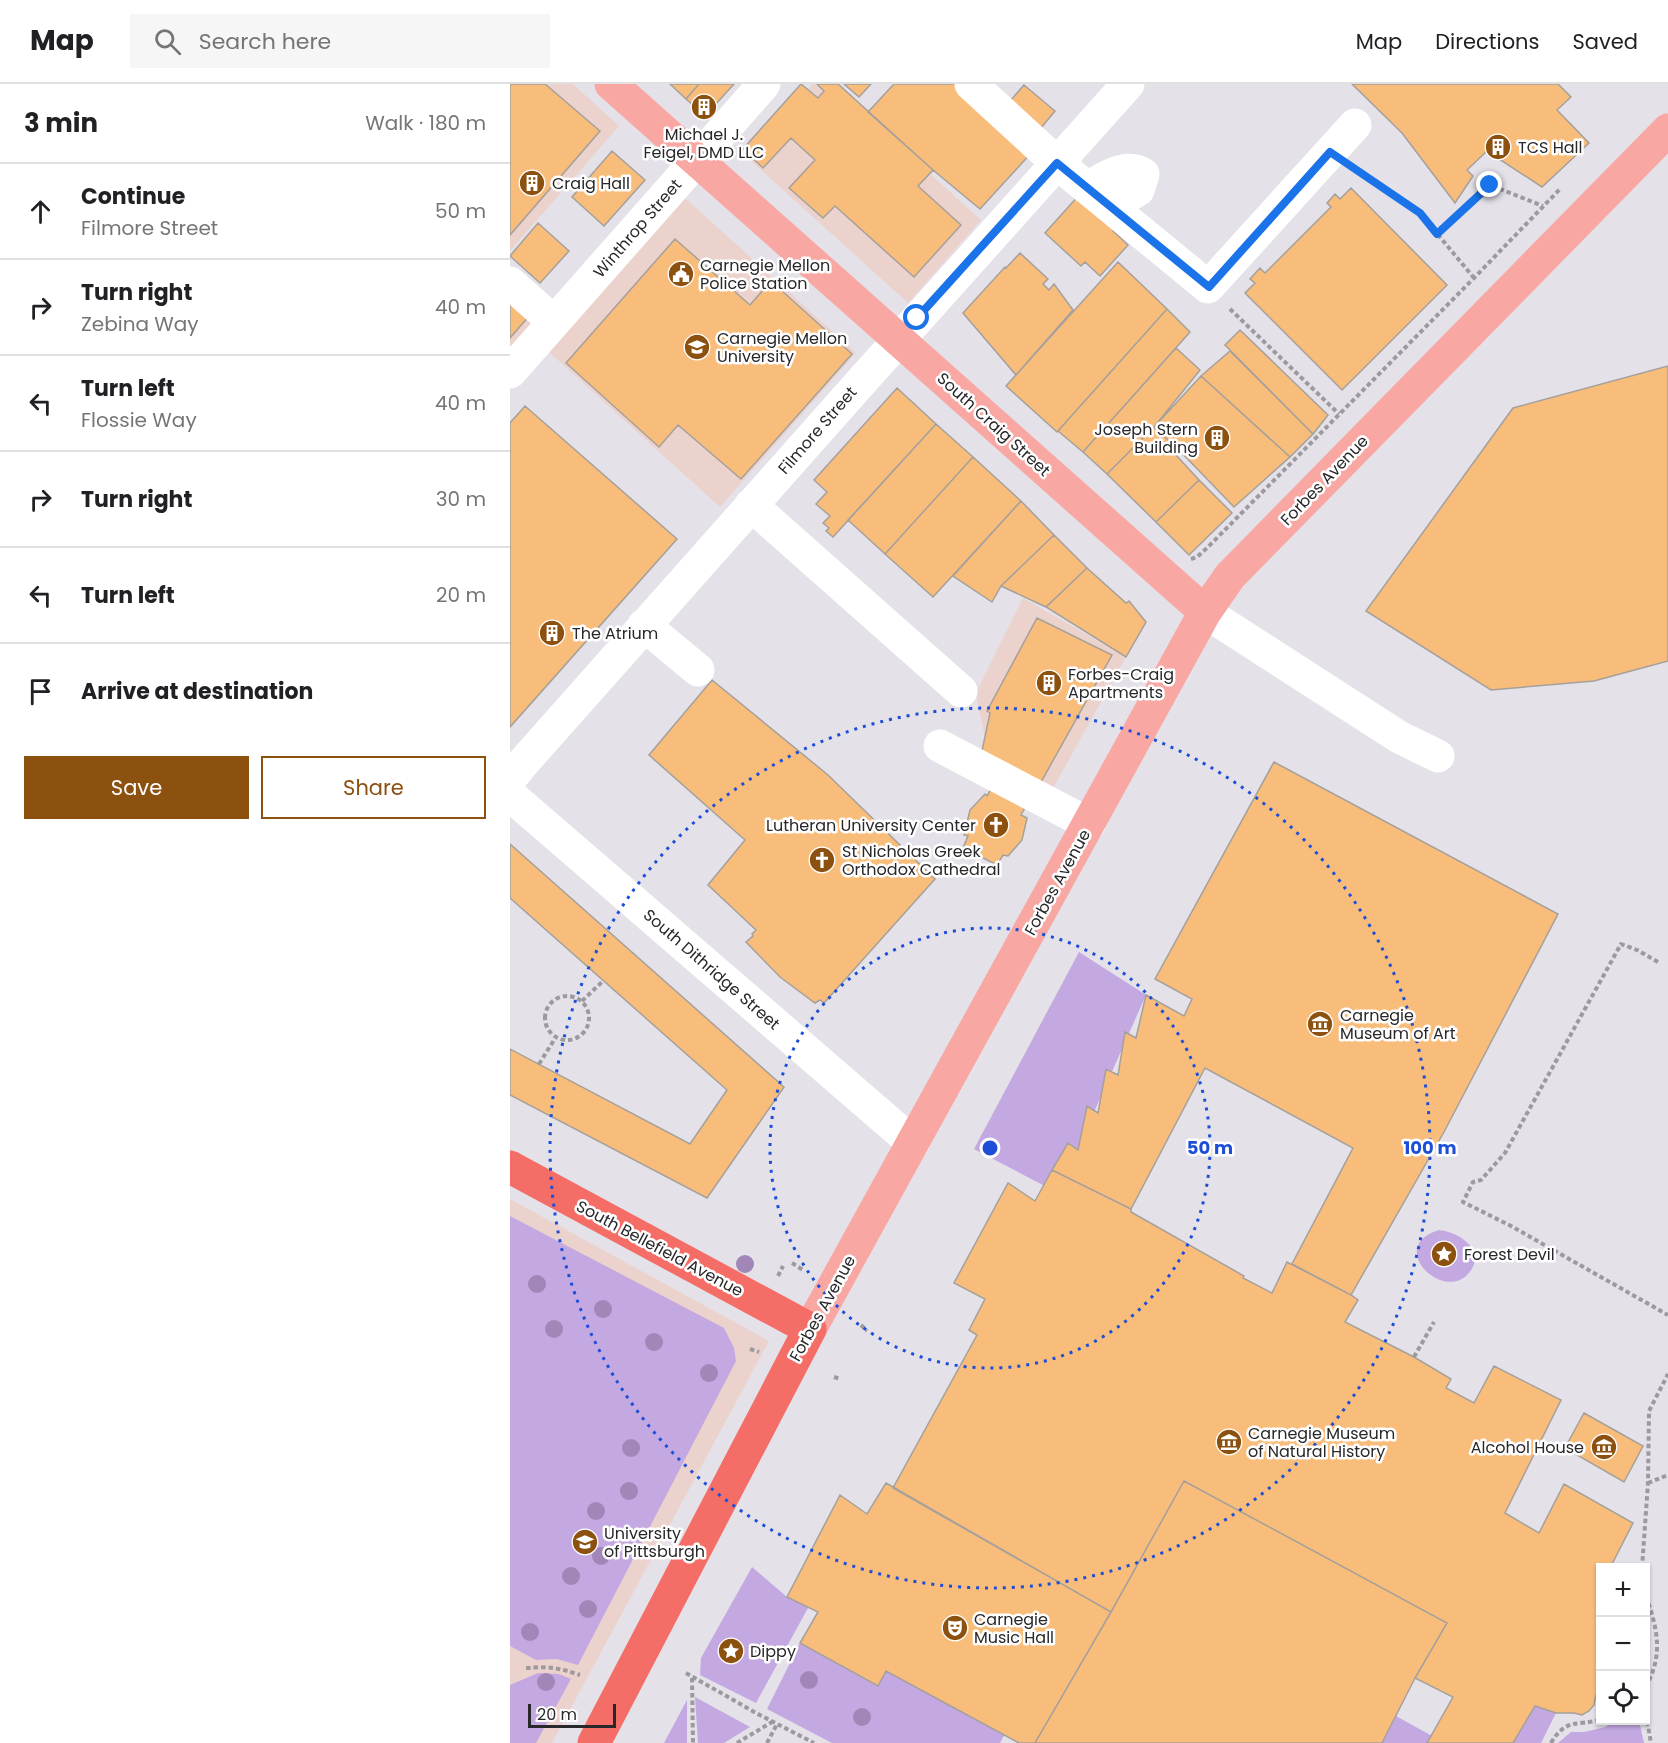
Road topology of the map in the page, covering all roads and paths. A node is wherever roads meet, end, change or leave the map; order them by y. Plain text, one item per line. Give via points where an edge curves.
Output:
1 (610, 84) edge
2 (764, 84) edge
3 (971, 84) edge
4 (1128, 84) edge
5 (1355, 125) dead end
6 (1668, 130) edge
7 (1330, 152) junction
8 (698, 160) junction
9 (1057, 163) junction
10 (1561, 188) dead end
11 (1543, 207) junction
12 (1437, 234) junction
13 (1474, 278) junction
14 (510, 283) edge
15 (554, 322) junction
16 (1253, 332) dead end
17 (898, 339) junction
18 (510, 372) edge
19 (1338, 414) junction
20 (1365, 439) junction
21 (751, 505) junction
22 (1189, 560) dead end
23 (1205, 612) junction
24 (644, 625) junction
25 (698, 670) dead end
26 (962, 691) dead end
27 (940, 746) dead end
28 (1438, 756) dead end
29 (510, 779) edge
30 (510, 795) edge
31 (1089, 824) junction
32 (1658, 962) dead end
33 (603, 981) dead end
34 (582, 1000) junction
35 (556, 1037) junction
36 (539, 1064) dead end
37 (914, 1143) junction
38 (510, 1167) edge
39 (792, 1263) dead end
40 (783, 1266) dead end
41 (803, 1270) dead end
42 (777, 1279) dead end
43 (1668, 1316) edge
44 (1434, 1322) dead end
45 (861, 1325) dead end
46 (810, 1329) junction
47 (867, 1331) dead end
48 (750, 1349) dead end
49 (759, 1352) dead end
50 (1414, 1357) dead end
51 (1668, 1374) edge
52 (834, 1377) dead end
53 (841, 1379) dead end
54 (1666, 1476) edge
55 (1648, 1483) junction
56 (1642, 1563) edge
57 (1650, 1608) edge
58 (526, 1668) dead end
59 (686, 1673) dead end
60 (1650, 1674) edge
61 (580, 1675) dead end
62 (692, 1677) junction
63 (1596, 1721) edge
64 (772, 1722) junction
65 (777, 1724) junction
66 (1648, 1725) edge
67 (594, 1743) edge
68 (693, 1743) edge
69 (737, 1743) edge
70 (767, 1743) edge
71 (814, 1743) edge
72 (1551, 1743) edge
73 (1652, 1743) edge

1 - 8 main road, South Craig Street
2 - 8 street, Winthrop Street
3 - 9 street
4 - 9 street, Filmore Street
5 - 7 street
6 - 20 main road, Forbes Avenue
7 - 9 street via 1209,287
7 - 12 path via 1420,213
8 - 15 street, Winthrop Street
8 - 17 main road, South Craig Street
9 - 17 street, Filmore Street
10 - 11 path
11 - 12 path via 1490,185
11 - 13 path
12 - 13 path
13 - 19 path
14 - 15 street
15 - 18 street, Winthrop Street
16 - 19 path
17 - 21 street, Filmore Street
17 - 23 main road, South Craig Street
19 - 20 path
19 - 22 path via 1197,557
20 - 23 main road, Forbes Avenue via 1230,576
21 - 24 street, Filmore Street
21 - 26 street
23 - 28 street, South Craig Street via 1399,737
23 - 31 main road, Forbes Avenue
24 - 25 street
24 - 29 street, Filmore Street
27 - 31 street
30 - 37 street, South Dithridge Street
31 - 37 main road, Forbes Avenue
32 - 43 path via 1621,944 1505,1152 1481,1180 1473,1182 1463,1202
33 - 34 path
34 - 35 path via 590,1016 586,1031 574,1039
34 - 35 path via 562,995 549,1004 546,1024
35 - 36 path
37 - 46 main road, Forbes Avenue
38 - 46 highway, South Bellefield Avenue
39 - 41 path
40 - 42 path
44 - 50 path
45 - 47 path
46 - 67 highway, Forbes Avenue
48 - 49 path
51 - 55 path via 1649,1411
52 - 53 path
54 - 55 path
55 - 56 path
57 - 60 path via 1658,1640
58 - 61 path via 560,1668
59 - 62 path
62 - 64 path
62 - 68 path
63 - 72 path via 1566,1725
64 - 65 path
64 - 69 path
65 - 70 path
65 - 71 path
66 - 73 path

